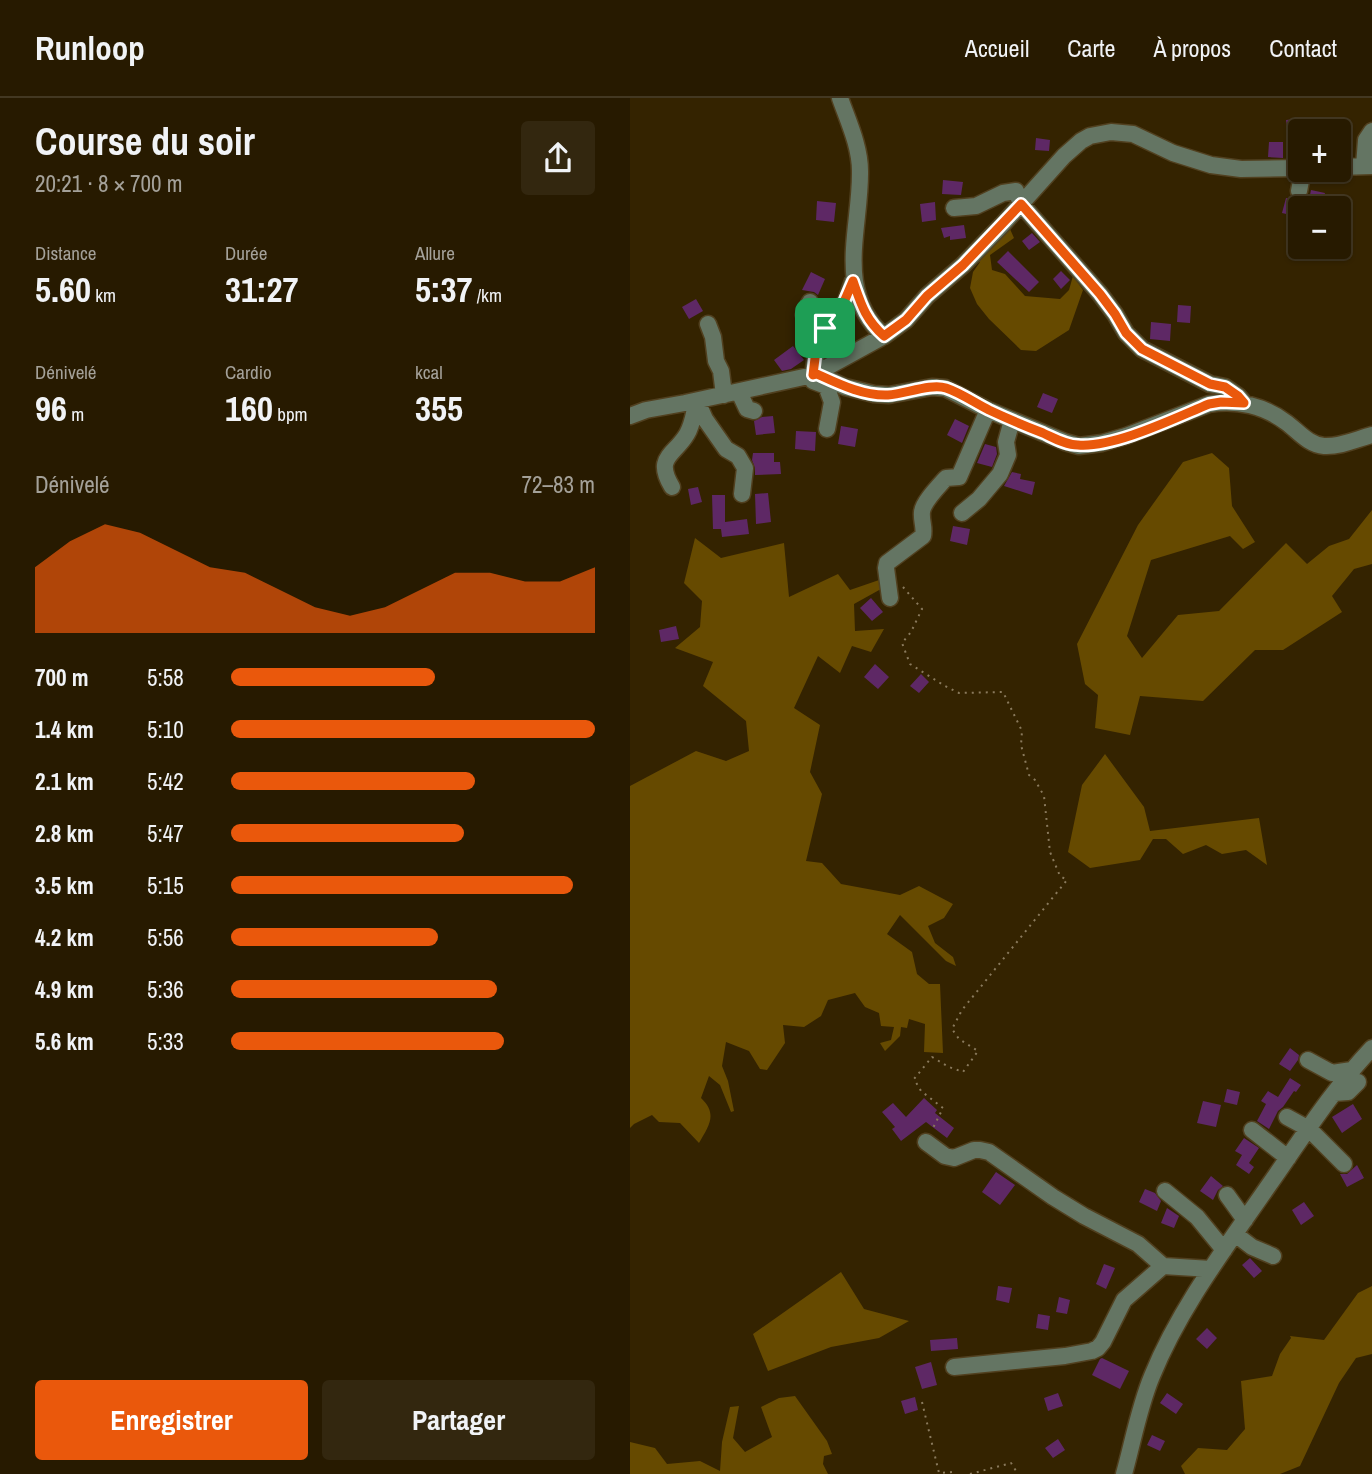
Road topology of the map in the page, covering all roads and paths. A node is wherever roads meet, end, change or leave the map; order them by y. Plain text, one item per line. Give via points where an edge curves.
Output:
1 (840, 98) edge
2 (1372, 131) edge
3 (1368, 166) edge
4 (1288, 169) edge
5 (1300, 182) edge
6 (1299, 191) dead end
7 (1021, 204) junction
8 (954, 208) dead end
9 (853, 281) junction
10 (810, 302) dead end
11 (708, 324) dead end
12 (825, 328) junction
13 (884, 336) junction
14 (811, 376) junction
15 (731, 393) junction
16 (696, 401) junction
17 (1244, 403) junction
18 (988, 410) junction
19 (754, 411) dead end
20 (630, 415) edge
21 (1012, 420) junction
22 (827, 429) dead end
23 (1372, 435) edge
24 (672, 487) dead end
25 (742, 494) dead end
26 (962, 513) dead end
27 (904, 588) dead end
28 (890, 598) dead end
29 (1372, 1048) edge
30 (1308, 1060) dead end
31 (1355, 1076) junction
32 (1287, 1117) dead end
33 (1309, 1129) junction
34 (1252, 1130) dead end
35 (926, 1142) joint
36 (1288, 1158) junction
37 (1344, 1164) dead end
38 (1165, 1191) dead end
39 (1227, 1195) dead end
40 (1245, 1220) junction
41 (1236, 1234) junction
42 (1224, 1250) junction
43 (1273, 1256) dead end
44 (1163, 1266) junction
45 (1211, 1269) junction
46 (954, 1367) dead end
47 (922, 1402) dead end
48 (956, 1474) edge
49 (970, 1474) edge
50 (1018, 1474) edge
51 (1124, 1474) edge

1 - 9 street via 860,171
2 - 3 street via 1366,140
4 - 7 street via 1211,165 1133,134 1111,132 1081,141
5 - 6 street
7 - 8 street via 1016,191 976,206
7 - 13 street via 906,320
7 - 17 street via 1142,349 1210,384 1225,387
9 - 12 street via 846,301
9 - 13 street via 865,315
10 - 12 street via 804,315
11 - 15 street via 716,361
12 - 14 street
13 - 14 street
14 - 15 street
14 - 18 street via 874,394 946,388
14 - 22 street via 826,386 832,402
15 - 16 street
15 - 19 street
16 - 20 street
16 - 24 street via 685,438 664,461
16 - 25 street via 726,449 738,456 745,468
17 - 21 street via 1209,404 1126,436 1079,446
17 - 23 street via 1272,413 1315,444 1338,445
18 - 21 street
18 - 28 street via 959,477 946,478 926,503 923,536 887,563
21 - 26 street via 1008,455 1000,474
27 - 35 path via 922,609 902,643 910,664 959,693 1003,692 1021,731 1029,775 1044,796 1050,852 1060,876 1067,880 962,1010 953,1029 959,1039 978,1051 963,1072 932,1057 914,1079 921,1091 943,1108
29 - 31 street
30 - 31 street via 1332,1073
31 - 33 street via 1334,1093
32 - 33 street
33 - 36 street
33 - 37 street
34 - 36 street
35 - 44 street via 954,1158 974,1150 989,1152 1084,1216 1138,1244
36 - 40 street
38 - 42 street via 1197,1217
39 - 40 street
40 - 41 street
41 - 42 street
41 - 43 street
42 - 45 street
44 - 45 street
44 - 46 street via 1124,1300 1103,1342 1092,1351
45 - 51 street via 1150,1379
47 - 48 path via 939,1473
49 - 50 path via 1011,1463

